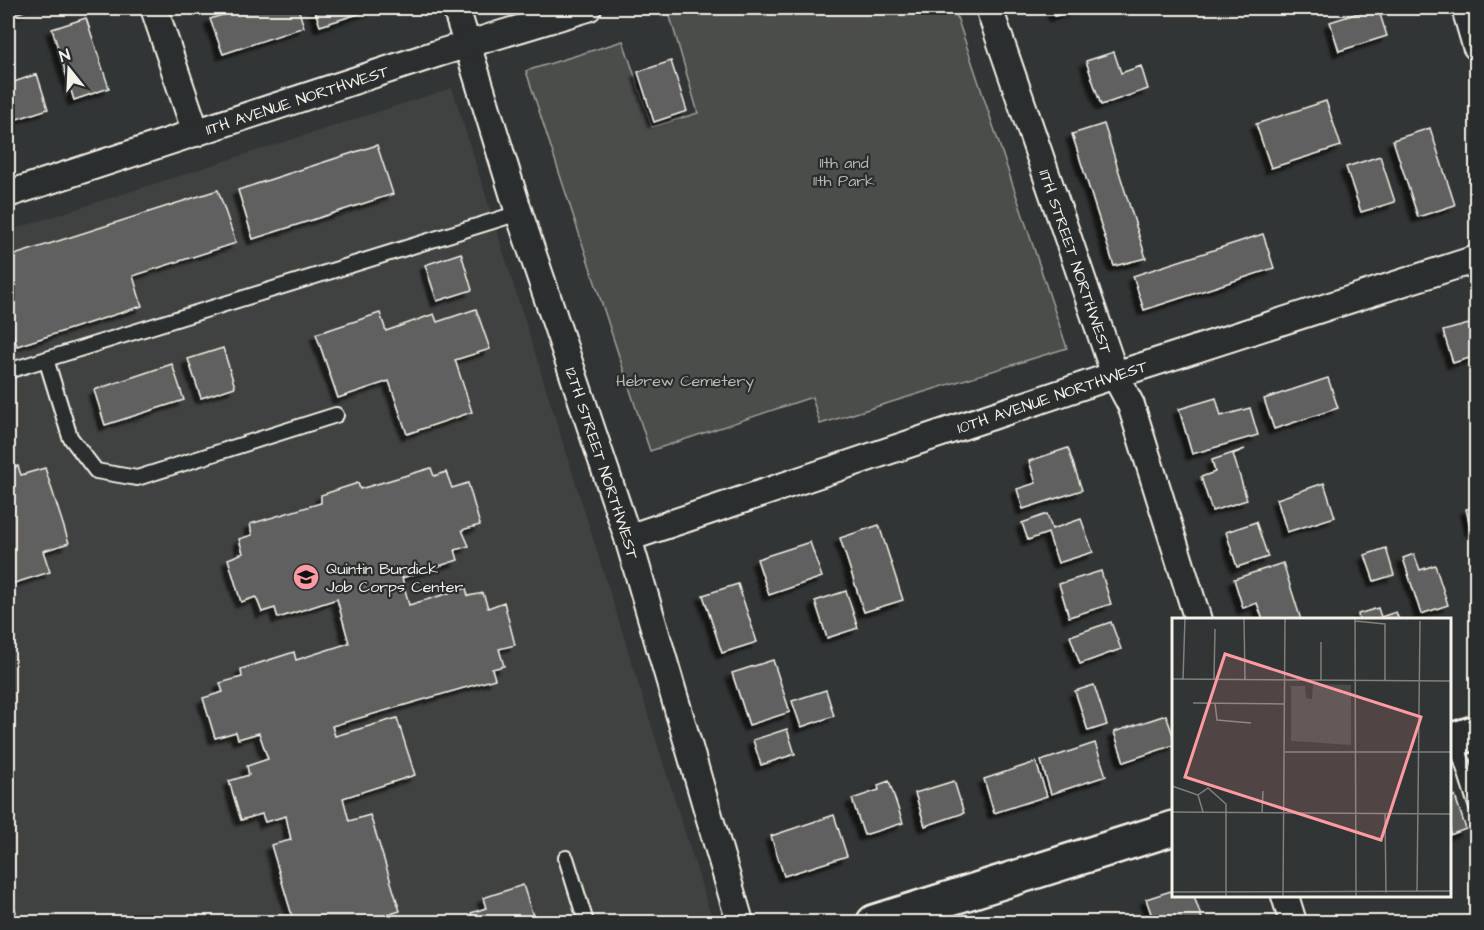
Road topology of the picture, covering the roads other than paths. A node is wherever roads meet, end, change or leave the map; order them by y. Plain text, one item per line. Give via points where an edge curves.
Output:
1 (154, 8) edge
2 (456, 8) edge
3 (588, 8) edge
4 (988, 8) edge
5 (1465, 8) edge
6 (468, 44) junction
7 (1476, 46) edge
8 (196, 133) junction
9 (8, 194) edge
10 (519, 213) junction
11 (1476, 259) edge
12 (46, 360) junction
13 (8, 371) edge
14 (1115, 375) junction
15 (336, 415) dead end
16 (628, 538) junction
17 (1197, 618) edge
18 (1460, 737) edge
19 (1476, 805) edge
20 (1172, 828) edge
21 (566, 858) dead end
22 (1285, 897) edge
23 (586, 922) edge
24 (740, 922) edge
25 (874, 922) edge
26 (1293, 922) edge

1 - 8 street
2 - 6 street, 12TH STREET NORTHWEST
3 - 6 street, 11TH AVENUE NORTHWEST
4 - 14 street, 11TH STREET NORTHWEST
5 - 7 street
6 - 8 street, 11TH AVENUE NORTHWEST
6 - 10 street, 12TH STREET NORTHWEST
8 - 9 street, 11TH AVENUE NORTHWEST
10 - 12 lane
10 - 16 street, 12TH STREET NORTHWEST
11 - 14 street, 10TH AVENUE NORTHWEST
12 - 13 lane
12 - 15 lane via 70,437 96,471 137,478
14 - 16 street, 10TH AVENUE NORTHWEST
14 - 17 street, 11TH STREET NORTHWEST via 1131,405
16 - 24 street, 12TH STREET NORTHWEST
18 - 19 lane
20 - 25 street
21 - 23 lane
22 - 26 street

